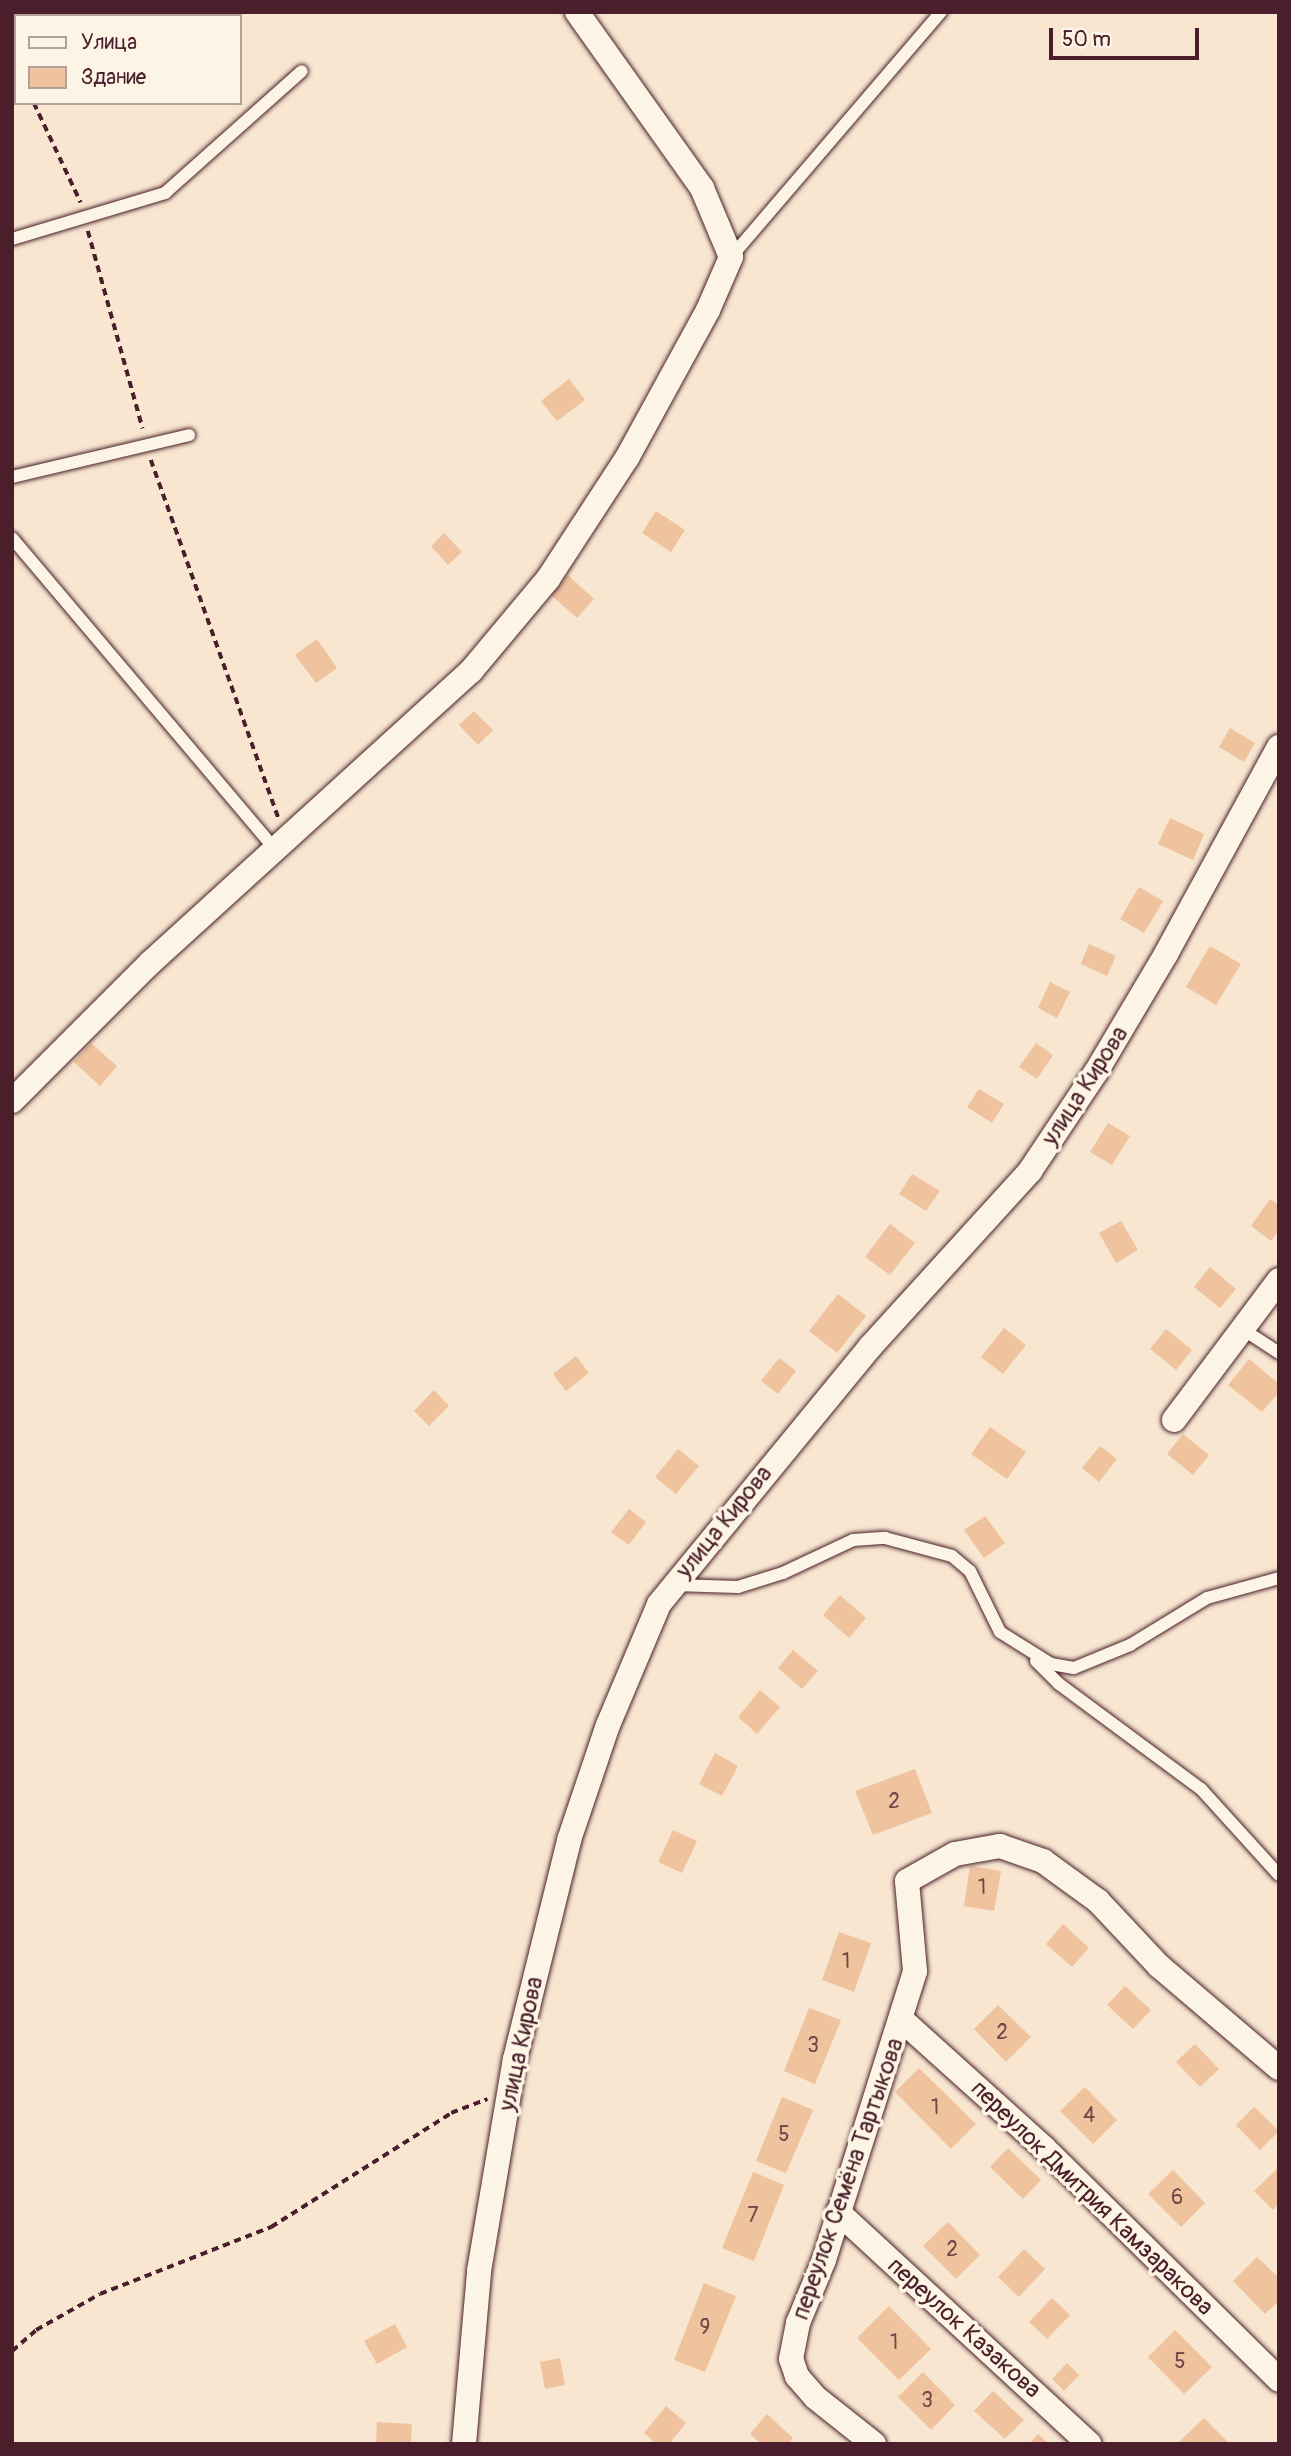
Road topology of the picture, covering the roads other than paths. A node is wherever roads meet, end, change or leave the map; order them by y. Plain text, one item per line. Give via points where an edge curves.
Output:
1 (577, 12) edge
2 (941, 12) edge
3 (302, 71) dead end
4 (12, 239) edge
5 (731, 257) junction
6 (189, 435) dead end
7 (12, 477) edge
8 (12, 538) edge
9 (1279, 747) edge
10 (282, 846) junction
11 (12, 1101) edge
12 (1279, 1280) edge
13 (1244, 1330) junction
14 (1279, 1353) edge
15 (1174, 1420) dead end
16 (1279, 1578) edge
17 (674, 1585) junction
18 (1026, 1651) junction
19 (1279, 1874) edge
20 (902, 2020) junction
21 (1279, 2068) edge
22 (838, 2212) junction
23 (1279, 2380) edge
24 (467, 2439) edge
25 (874, 2444) edge
26 (1089, 2444) edge

1 - 5 street via 681,153 702,188
2 - 5 lane
3 - 4 lane via 165,193
5 - 10 street via 708,310 627,458 548,579 471,671
6 - 7 lane
8 - 10 lane
9 - 17 street, улица Кирова via 1166,954 1030,1171 870,1347
10 - 11 street via 150,963
12 - 13 street
13 - 14 lane
13 - 15 street
16 - 18 lane via 1207,1598 1130,1646 1074,1668 1051,1664
17 - 18 lane via 738,1587 783,1573 853,1540 885,1538 952,1556 970,1571 1000,1632
17 - 24 street, улица Кирова via 659,1604 608,1725 569,1840 510,2089 479,2271
18 - 19 lane via 1059,1684 1201,1789
20 - 21 street, переулок Семёна Тартыкова via 915,1971 907,1881 956,1854 1000,1846 1043,1861 1098,1901 1159,1966
20 - 22 street, переулок Семёна Тартыкова
20 - 23 street, переулок Дмитрия Камзаракова via 1044,2148
22 - 25 street, переулок Семёна Тартыкова via 798,2323 791,2359 797,2376 815,2397
22 - 26 street, переулок Казакова

